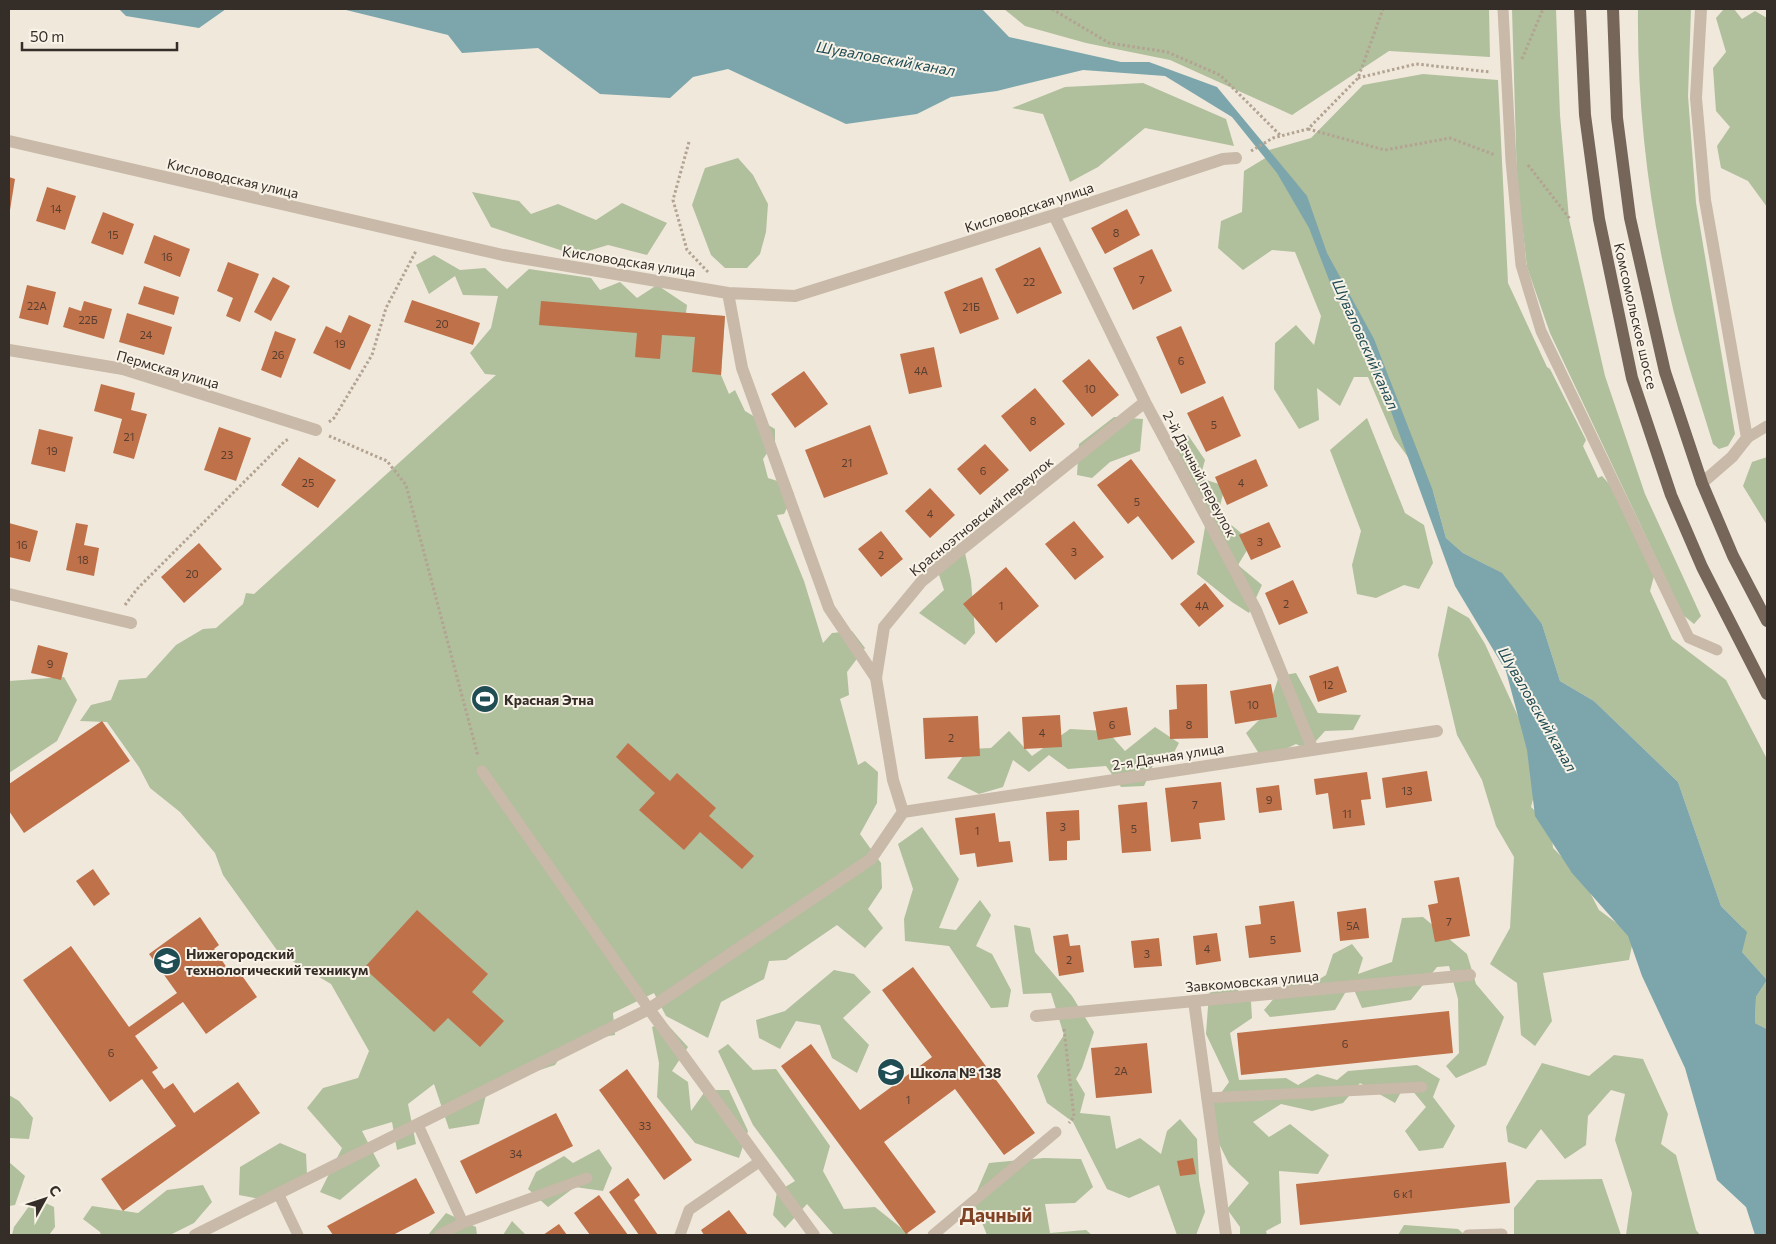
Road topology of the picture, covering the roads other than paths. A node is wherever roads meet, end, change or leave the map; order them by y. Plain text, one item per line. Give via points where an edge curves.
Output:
1 (1503, 9) edge
2 (1580, 9) edge
3 (1613, 9) edge
4 (1701, 9) edge
5 (9, 141) edge
6 (1236, 158) dead end
7 (1054, 215) junction
8 (728, 293) junction
9 (9, 350) edge
10 (1145, 402) junction
11 (1767, 426) edge
12 (316, 430) road end
13 (1747, 438) junction
14 (1702, 483) junction
15 (9, 594) edge
16 (1767, 620) edge
17 (131, 623) dead end
18 (1717, 650) dead end
19 (876, 678) junction
20 (1767, 694) edge
21 (1437, 731) dead end
22 (1314, 750) junction
23 (482, 771) road end
24 (904, 812) junction
25 (1470, 975) dead end
26 (1194, 1001) junction
27 (649, 1009) junction
28 (1036, 1016) dead end
29 (1422, 1087) dead end
30 (1207, 1098) junction
31 (418, 1125) junction
32 (1056, 1132) road end
33 (759, 1162) junction
34 (587, 1178) dead end
35 (278, 1193) junction
36 (464, 1223) junction
37 (1502, 1234) dead end
38 (195, 1235) edge
39 (298, 1235) edge
40 (439, 1235) edge
41 (680, 1235) edge
42 (814, 1235) edge
43 (933, 1235) edge
44 (1226, 1235) edge
45 (1468, 1235) edge

1 - 18 lane via 1510,161 1521,265 1541,331 1689,638
2 - 20 main road, Комсомольское шоссе via 1585,115 1599,219 1632,378 1670,495 1702,567
3 - 14 main road, Комсомольское шоссе via 1617,118 1630,218 1664,372
4 - 13 street via 1696,98 1705,200
5 - 8 street, Кисловодская улица via 503,255
6 - 7 street, Кисловодская улица via 1223,159
7 - 8 street, Кисловодская улица via 795,296
7 - 10 street, 2-й Дачный переулок
8 - 19 street via 742,368 829,608
9 - 12 street, Пермская улица via 123,369
10 - 19 street, Красноэтновский переулок via 922,581 884,627
10 - 22 street, 2-й Дачный переулок via 1256,610
11 - 13 lane
13 - 14 street via 1732,457
14 - 16 main road, Комсомольское шоссе via 1733,556
15 - 17 street
19 - 24 street via 893,780
21 - 22 street, 2-я Дачная улица
22 - 24 street, 2-я Дачная улица
23 - 27 lane
24 - 27 street via 871,859
25 - 26 street, Завкомовская улица
26 - 28 street, Завкомовская улица
26 - 30 street
27 - 31 street
27 - 33 street
29 - 30 lane
30 - 44 street
31 - 35 street
31 - 36 lane
32 - 43 lane
33 - 41 lane via 689,1210
33 - 42 street
34 - 36 lane
35 - 38 street
35 - 39 lane
36 - 40 lane
37 - 45 lane

